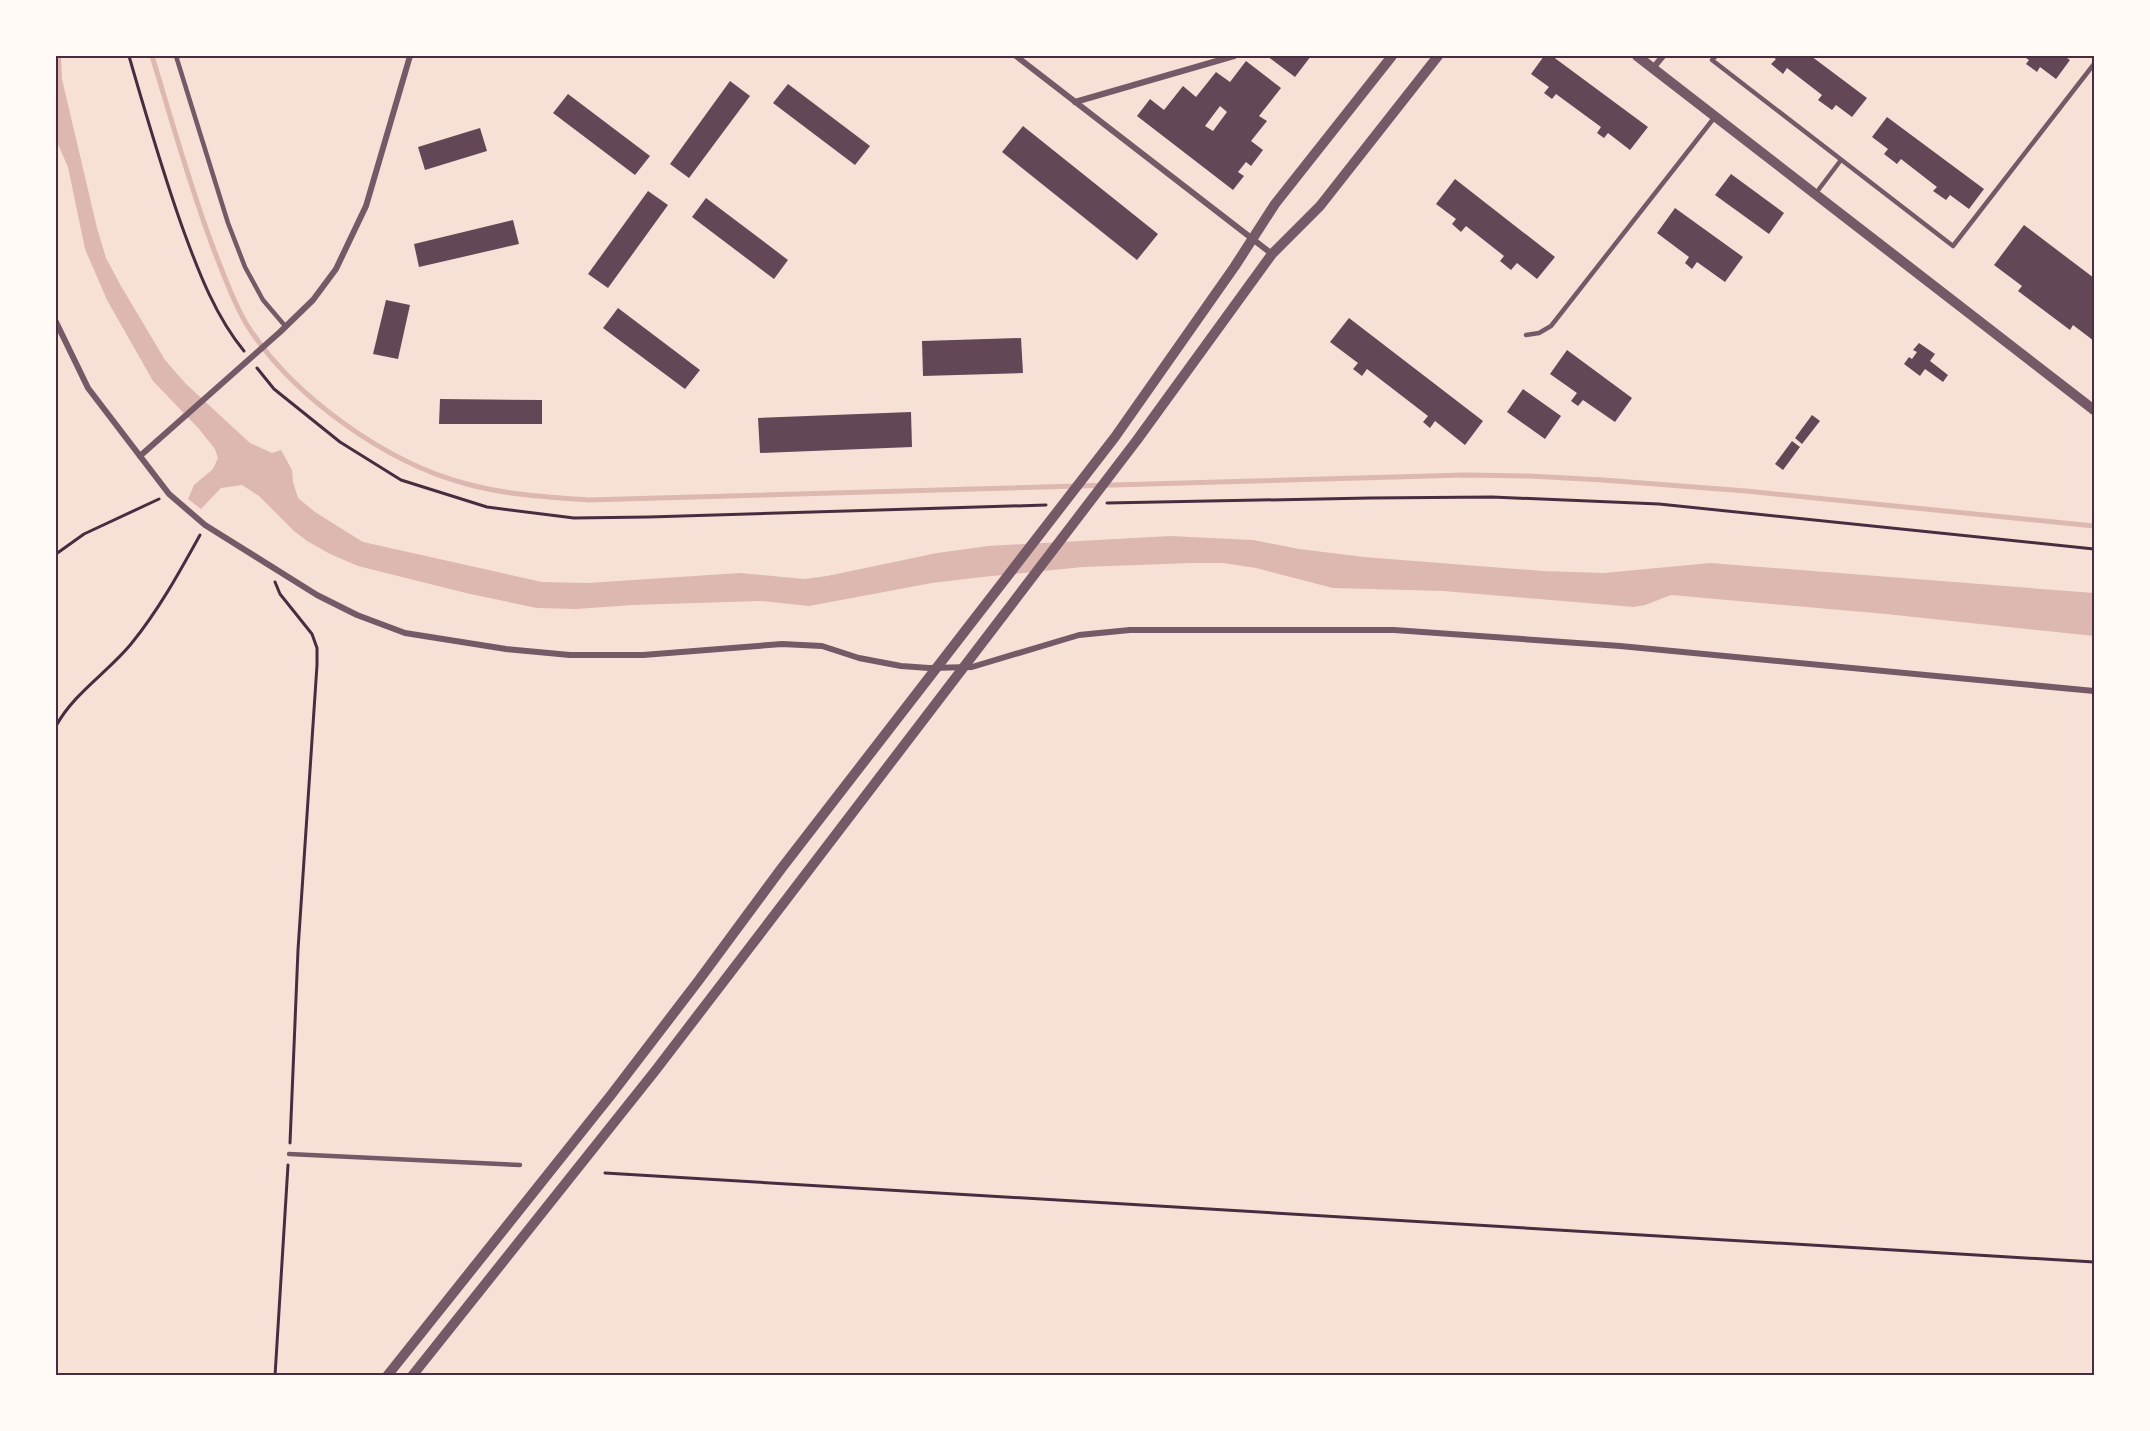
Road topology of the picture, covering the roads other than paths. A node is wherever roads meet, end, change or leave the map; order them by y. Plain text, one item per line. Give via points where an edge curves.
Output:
1 (176, 56) edge
2 (410, 56) edge
3 (1016, 56) edge
4 (1234, 56) edge
5 (1392, 56) edge
6 (1438, 56) edge
7 (1637, 56) edge
8 (1663, 56) edge
9 (1716, 56) edge
10 (2094, 64) edge
11 (1653, 68) junction
12 (1075, 102) junction
13 (1715, 116) junction
14 (1841, 160) junction
15 (1815, 194) junction
16 (1251, 238) junction
17 (1272, 254) junction
18 (56, 322) edge
19 (283, 329) junction
20 (1526, 335) dead end
21 (2094, 410) edge
22 (140, 456) junction
23 (2094, 691) edge
24 (289, 1154) road end
25 (520, 1166) dead end
26 (387, 1376) edge
27 (412, 1376) edge

1 - 19 lane via 245,267
2 - 19 street via 366,206 350,241 336,269 313,300
3 - 12 street
4 - 12 street
5 - 16 street
6 - 17 street via 1320,206
7 - 11 street
8 - 11 street
9 - 14 lane via 1712,60
10 - 14 lane via 1953,246
11 - 13 street
12 - 16 street
13 - 15 street
13 - 20 lane via 1551,326
14 - 15 lane
15 - 21 street
16 - 17 street
16 - 26 street via 1114,437 624,1077
17 - 27 street via 1137,440 655,1071
18 - 22 street via 88,388
19 - 22 street
22 - 23 street via 169,494 206,525 327,600 405,633 506,649 570,655 643,655 782,644 822,646 859,658 929,668 972,667 1079,635 1130,630 1394,630 1620,646
24 - 25 lane

